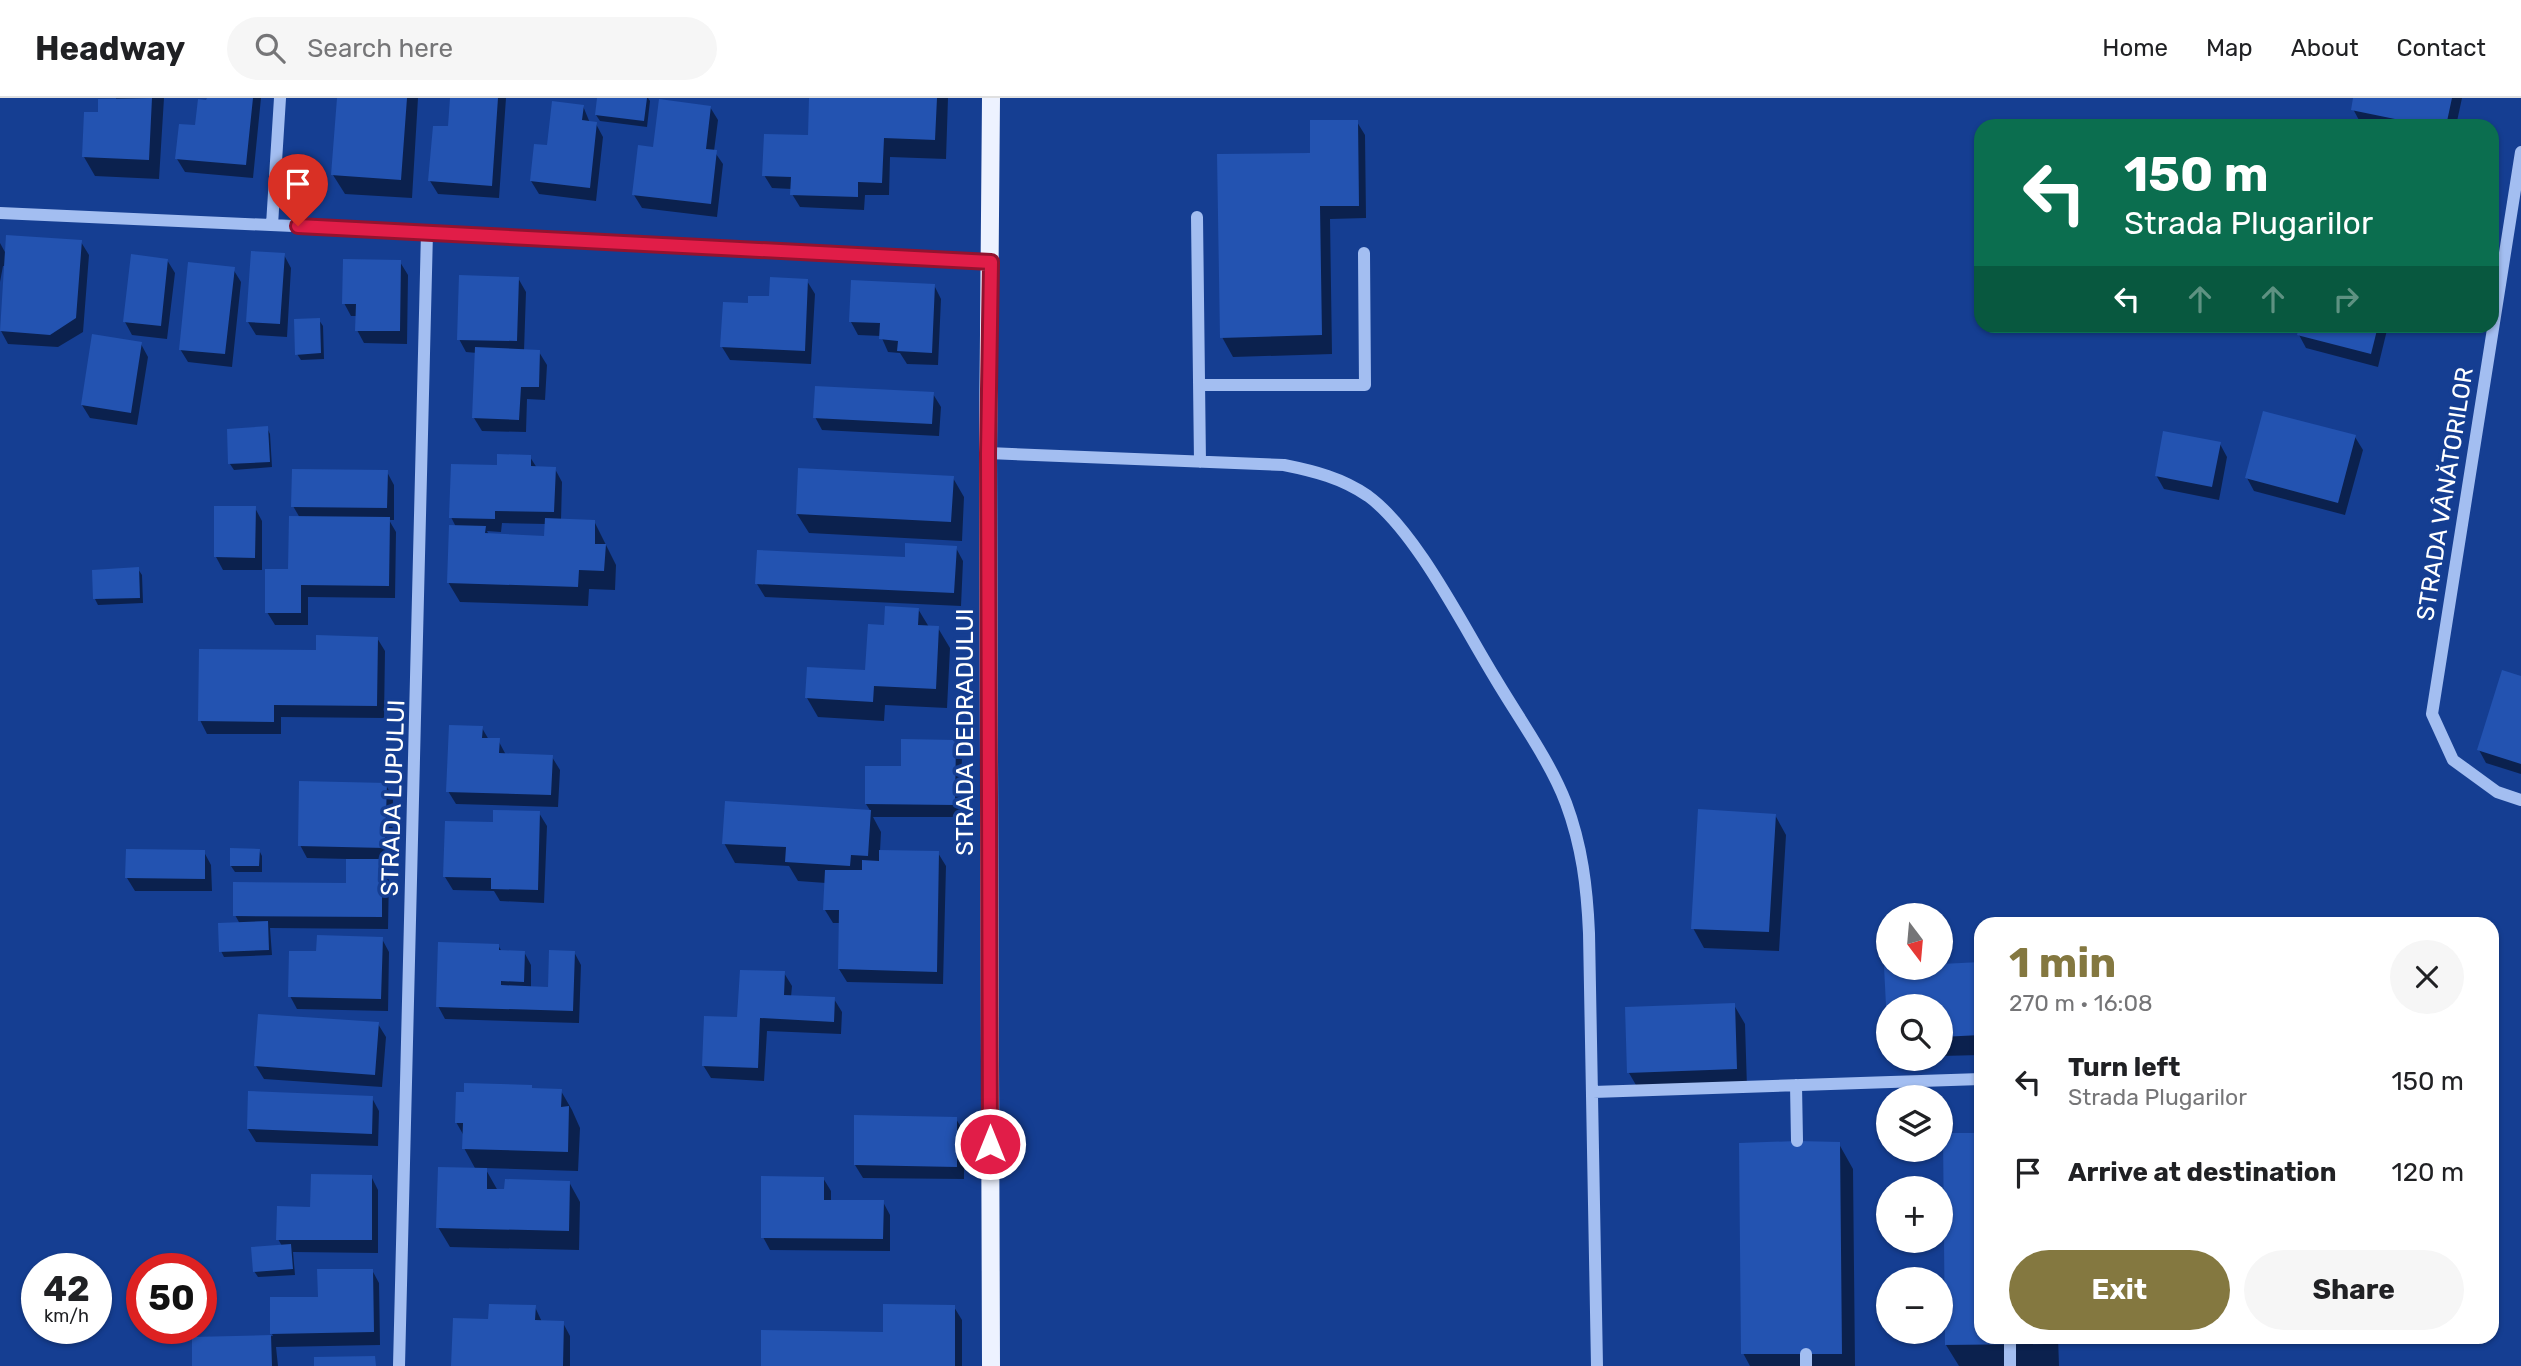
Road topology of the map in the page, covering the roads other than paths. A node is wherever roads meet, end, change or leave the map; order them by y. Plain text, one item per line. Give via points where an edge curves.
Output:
1 (280, 98) edge
2 (991, 98) edge
3 (2521, 152) edge
4 (0, 213) edge
5 (1197, 218) dead end
6 (272, 225) junction
7 (428, 232) junction
8 (1364, 253) dead end
9 (991, 262) junction
10 (2499, 291) edge
11 (2492, 333) edge
12 (1200, 385) junction
13 (988, 453) junction
14 (1200, 461) junction
15 (2521, 800) edge
16 (1974, 1079) edge
17 (1796, 1085) junction
18 (1593, 1092) junction
19 (1797, 1141) dead end
20 (2010, 1344) dead end
21 (399, 1366) edge
22 (991, 1366) edge
23 (1597, 1366) edge
24 (2010, 1366) edge

1 - 6 street
2 - 9 main road, STRADA DEDRADULUI
3 - 10 street, STRADA VÂNĂTORILOR
4 - 6 street
5 - 12 street
6 - 7 street
7 - 9 street
7 - 21 street, STRADA LUPULUI
8 - 12 street via 1365,385
9 - 13 main road, STRADA DEDRADULUI
11 - 15 street, STRADA VÂNĂTORILOR via 2432,714 2453,760 2497,792
12 - 14 street
13 - 14 street
13 - 22 main road, STRADA DEDRADULUI
14 - 18 street via 1284,465 1335,478 1369,497 1389,516 1429,570 1535,744 1565,800 1581,847 1587,888
16 - 17 street
17 - 18 street
17 - 19 street
18 - 23 street
20 - 24 street

